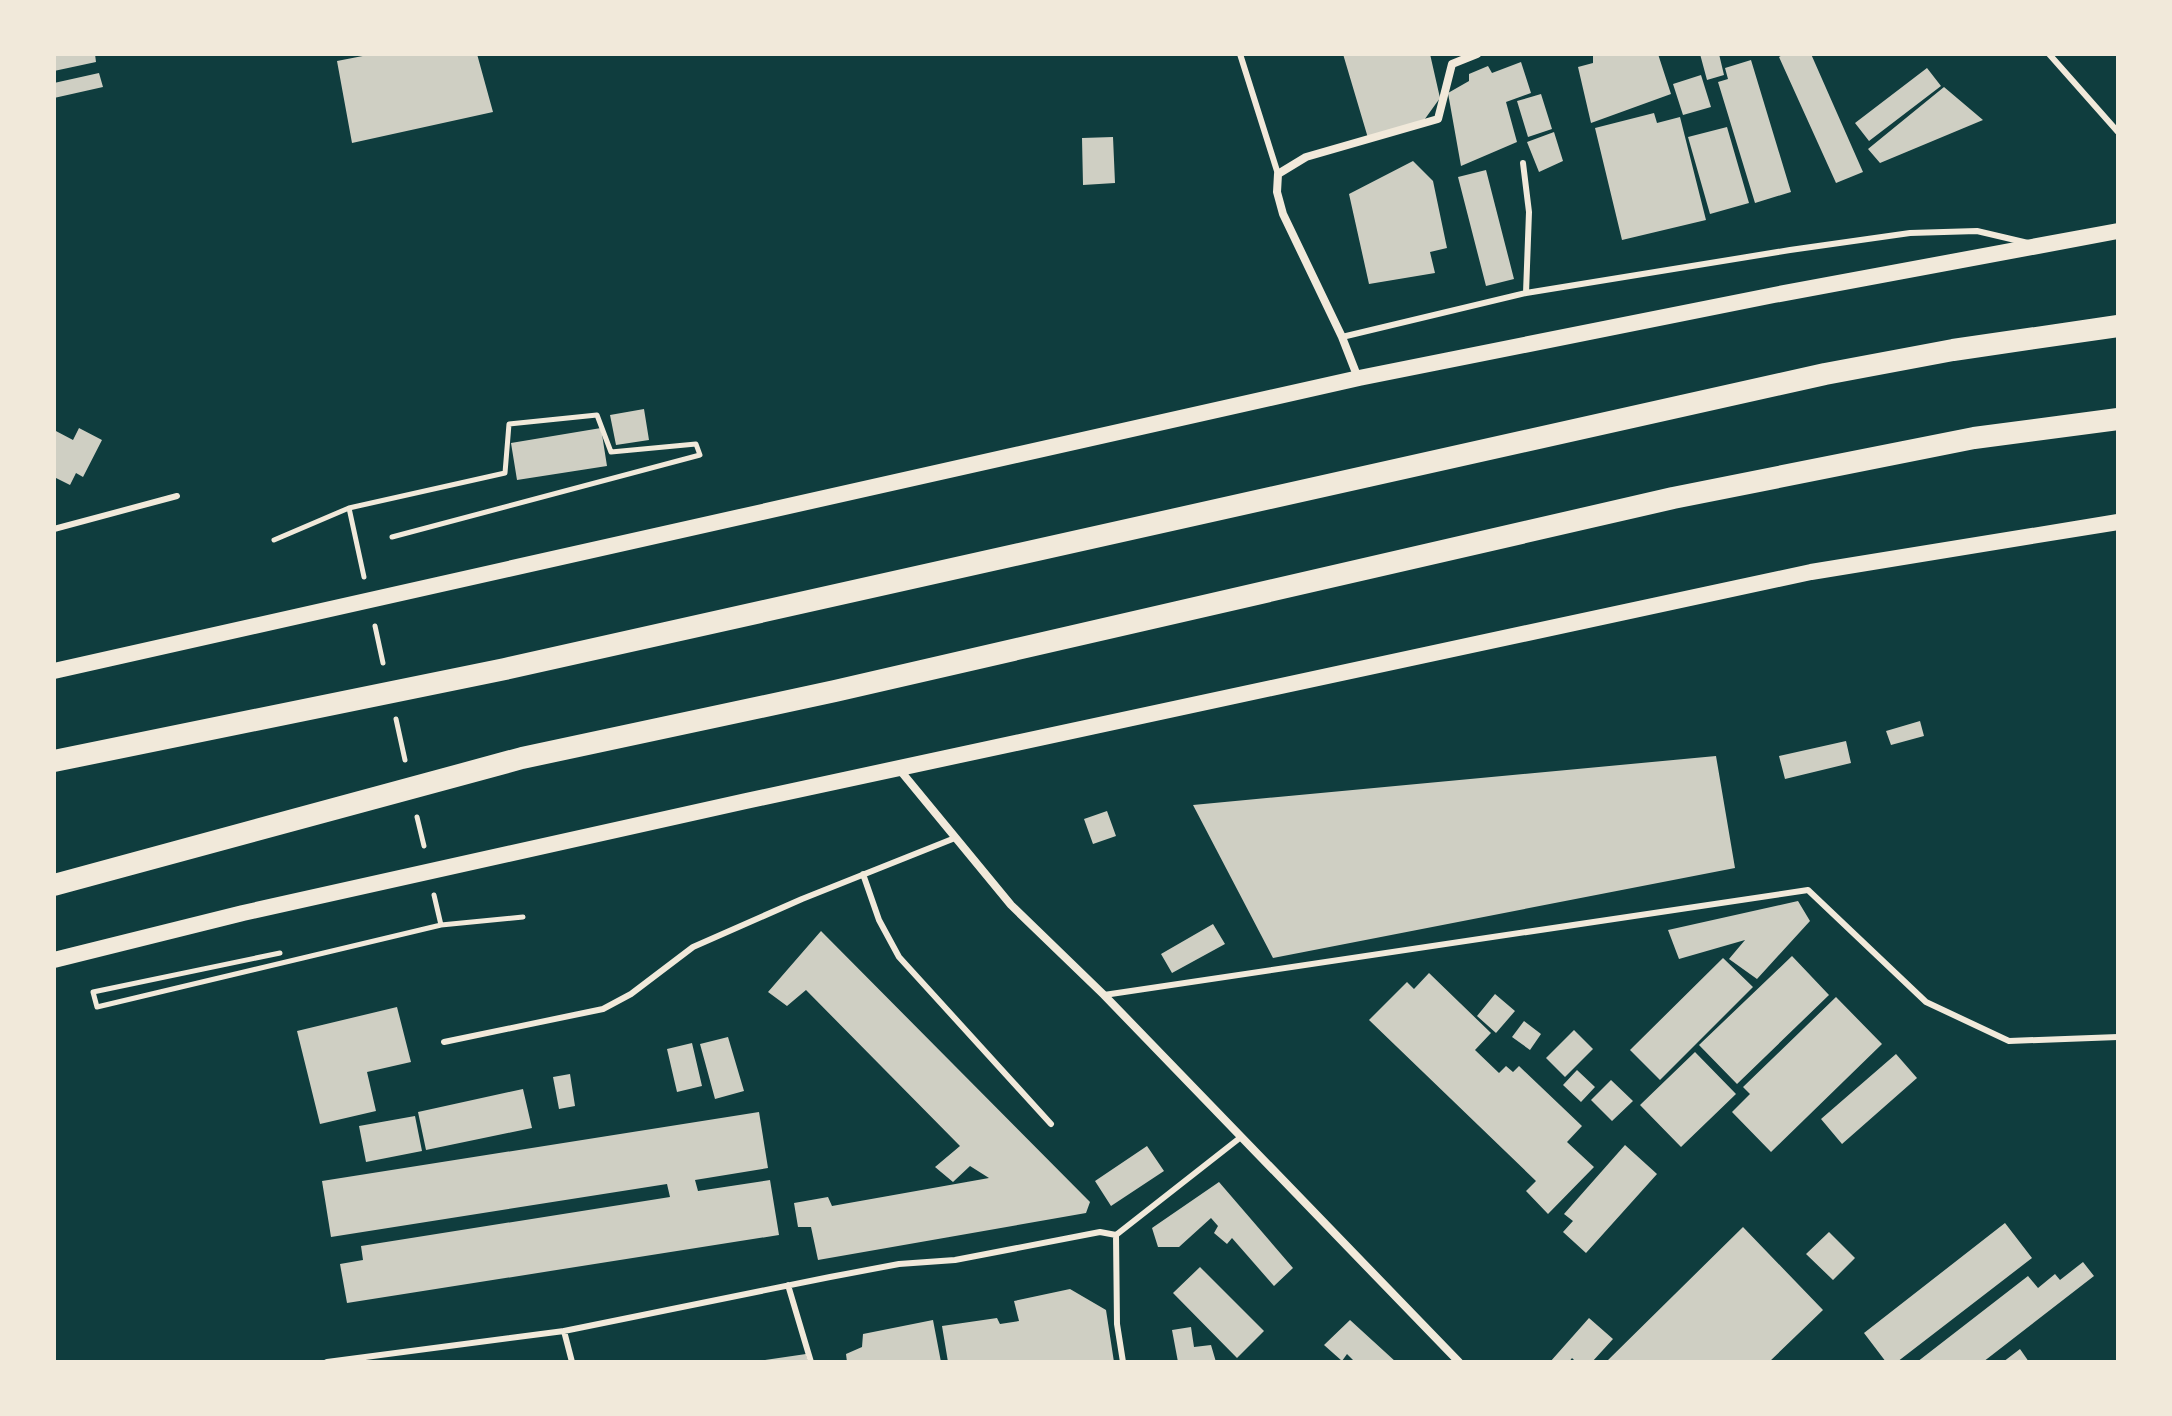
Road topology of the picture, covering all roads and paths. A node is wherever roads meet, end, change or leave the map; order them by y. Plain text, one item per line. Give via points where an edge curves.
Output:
1 (1240, 54) edge
2 (1477, 54) edge
3 (2049, 54) edge
4 (2118, 132) edge
5 (1523, 163) dead end
6 (1278, 174) junction
7 (2118, 231) edge
8 (2042, 246) junction
9 (1526, 293) junction
10 (2118, 326) edge
11 (1342, 337) junction
12 (1359, 378) junction
13 (2118, 419) edge
14 (177, 496) dead end
15 (349, 508) dead end
16 (2118, 522) edge
17 (54, 529) edge
18 (274, 540) dead end
19 (54, 671) edge
20 (54, 761) edge
21 (899, 769) junction
22 (955, 838) junction
23 (863, 874) junction
24 (54, 885) edge
25 (523, 917) dead end
26 (441, 925) dead end
27 (54, 960) edge
28 (1104, 995) junction
29 (2118, 1037) edge
30 (444, 1042) dead end
31 (1051, 1124) dead end
32 (1241, 1137) junction
33 (1116, 1235) junction
34 (788, 1285) junction
35 (564, 1331) junction
36 (327, 1362) edge
37 (572, 1362) edge
38 (811, 1362) edge
39 (1123, 1362) edge
40 (1459, 1362) edge

1 - 6 lane
2 - 6 street via 1452,64 1438,119 1306,157
3 - 4 lane
5 - 9 lane via 1529,212
6 - 11 street via 1283,214
7 - 8 main road
8 - 9 lane via 1977,231 1910,233
8 - 12 main road
9 - 11 lane
10 - 20 highway via 1825,374 505,669
11 - 12 street
12 - 19 main road
13 - 24 highway via 1974,438 1673,498 522,758
14 - 17 lane
15 - 18 path
16 - 21 main road via 1811,572
21 - 22 street
21 - 27 main road via 243,913
22 - 23 lane
22 - 28 street via 1011,905
23 - 30 lane via 693,947 603,1009
23 - 31 lane via 899,957
25 - 26 path
28 - 29 lane via 1808,890 1926,1002 2009,1041
28 - 32 street
32 - 33 lane
32 - 40 street
33 - 34 lane via 1100,1232
33 - 39 lane
34 - 35 lane
34 - 38 lane
35 - 36 lane
35 - 37 lane

